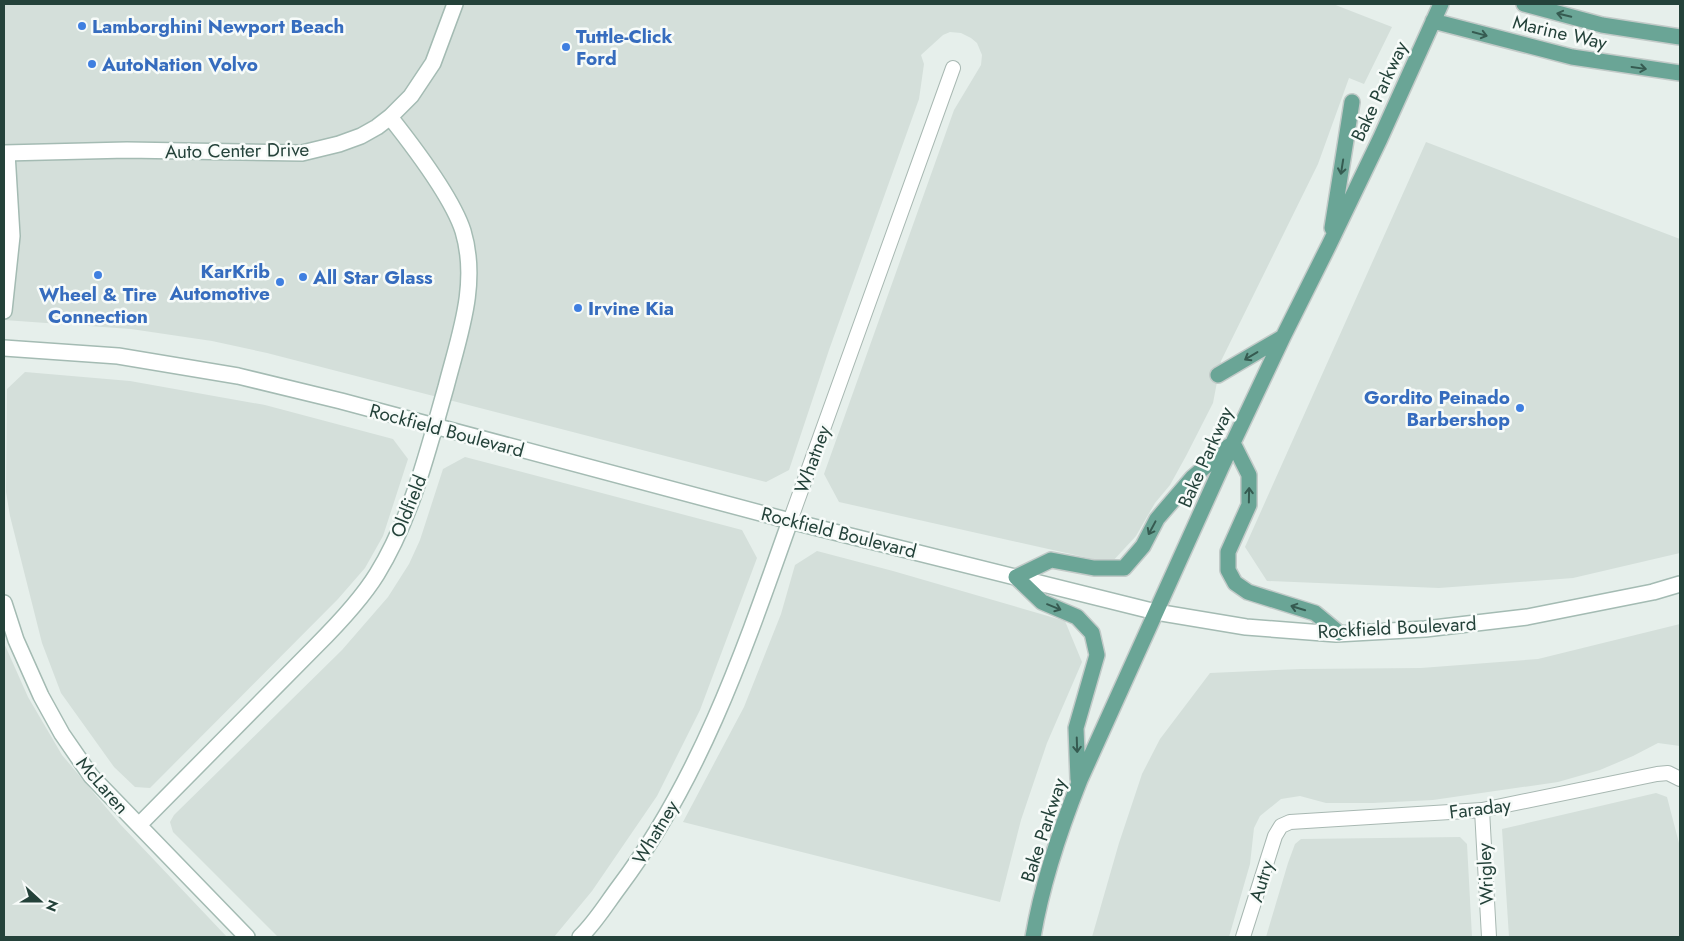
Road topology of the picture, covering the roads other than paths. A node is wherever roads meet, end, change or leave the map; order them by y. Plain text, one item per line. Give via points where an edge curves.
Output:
1 (456, 4) edge
2 (1441, 4) edge
3 (1524, 4) edge
4 (1433, 21) junction
5 (1680, 37) edge
6 (953, 68) dead end
7 (1680, 73) edge
8 (1352, 102) dead end
9 (390, 118) junction
10 (5, 153) edge
11 (1329, 245) junction
12 (4, 311) edge
13 (1283, 336) junction
14 (4, 348) edge
15 (1218, 375) dead end
16 (435, 428) junction
17 (1234, 443) junction
18 (790, 521) junction
19 (1016, 578) junction
20 (1680, 584) edge
21 (4, 603) edge
22 (1156, 612) junction
23 (1339, 634) junction
24 (1679, 777) edge
25 (1078, 783) junction
26 (1482, 810) junction
27 (139, 825) junction
28 (1281, 826) joint
29 (584, 936) edge
30 (247, 937) edge
31 (1032, 937) edge
32 (1243, 937) edge
33 (1489, 937) edge

1 - 9 street, Auto Center Drive via 433,63 411,96
2 - 4 main road, Bake Parkway
5 -> 3 main road, Marine Way via 1602,24
4 -> 7 main road, Marine Way via 1572,58
4 - 11 main road, Bake Parkway
6 - 18 street, Whatney
8 -> 11 main road
9 - 10 street, Auto Center Drive via 361,136 302,153 127,150
9 - 16 street, Oldfield via 446,196 466,246 467,304
10 - 12 street via 12,236
11 - 13 main road, Bake Parkway
13 -> 15 main road
13 - 17 main road, Bake Parkway
14 - 16 street, Rockfield Boulevard via 118,356 223,373
16 - 18 street, Rockfield Boulevard
16 - 27 street, Oldfield via 396,538 376,575 340,622
17 -> 19 main road via 1186,485 1157,519 1143,546 1124,568 1094,568 1051,560
17 - 22 main road, Bake Parkway
23 -> 17 main road via 1315,613 1248,592 1234,584 1228,570 1228,552 1249,505 1249,475
18 - 19 street, Rockfield Boulevard
18 - 29 street, Whatney via 743,650 674,804
19 - 22 street, Rockfield Boulevard
19 -> 25 main road via 1042,602 1078,617 1092,633 1097,655 1076,728
20 - 23 street, Rockfield Boulevard via 1527,617 1425,630
21 - 27 street, McLaren via 33,679 62,734 91,776
22 - 23 street, Rockfield Boulevard via 1246,627
22 - 25 main road, Bake Parkway
24 - 26 street, Faraday via 1657,774
25 - 31 main road, Bake Parkway via 1053,857
26 - 28 street, Faraday via 1299,820
26 - 33 street, Wrigley
27 - 30 street, McLaren
28 - 32 street, Autry

